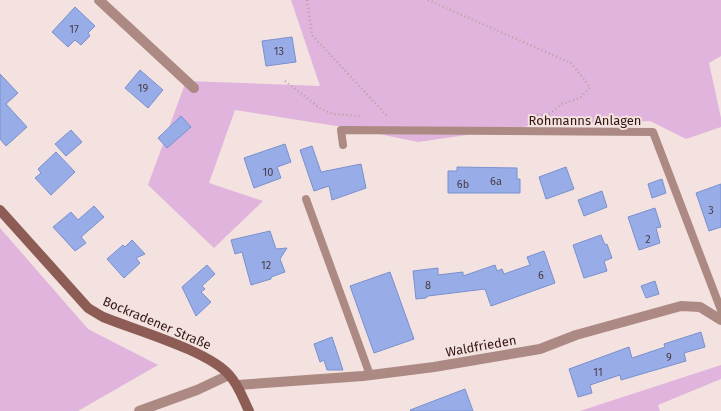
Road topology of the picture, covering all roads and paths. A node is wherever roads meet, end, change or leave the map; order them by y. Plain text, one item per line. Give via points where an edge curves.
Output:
1 (99, 0) edge
2 (307, 0) edge
3 (428, 0) edge
4 (285, 81) dead end
5 (194, 88) dead end
6 (363, 117) dead end
7 (403, 132) junction
8 (510, 132) junction
9 (343, 145) dead end
10 (306, 199) dead end
11 (0, 210) edge
12 (721, 310) edge
13 (721, 320) edge
14 (229, 375) junction
15 (370, 375) junction
16 (237, 385) junction
17 (139, 411) edge
18 (249, 411) edge

1 - 5 street
2 - 7 path via 312,35
3 - 8 path via 571,63 590,87 580,98 562,104 549,114 533,115
4 - 6 path via 321,109 333,114
7 - 8 lane, Rohmanns Anlagen
7 - 9 lane, Rohmanns Anlagen via 341,130
8 - 12 lane, Rohmanns Anlagen via 653,132
10 - 15 lane
11 - 14 street, Bockradener Straße via 88,308 103,317 206,357
13 - 15 street, Waldfrieden via 700,307 681,306 576,335 540,349
14 - 16 street, Bockradener Straße
14 - 17 street via 197,390
15 - 16 street, Waldfrieden
16 - 18 street, Bockradener Straße

